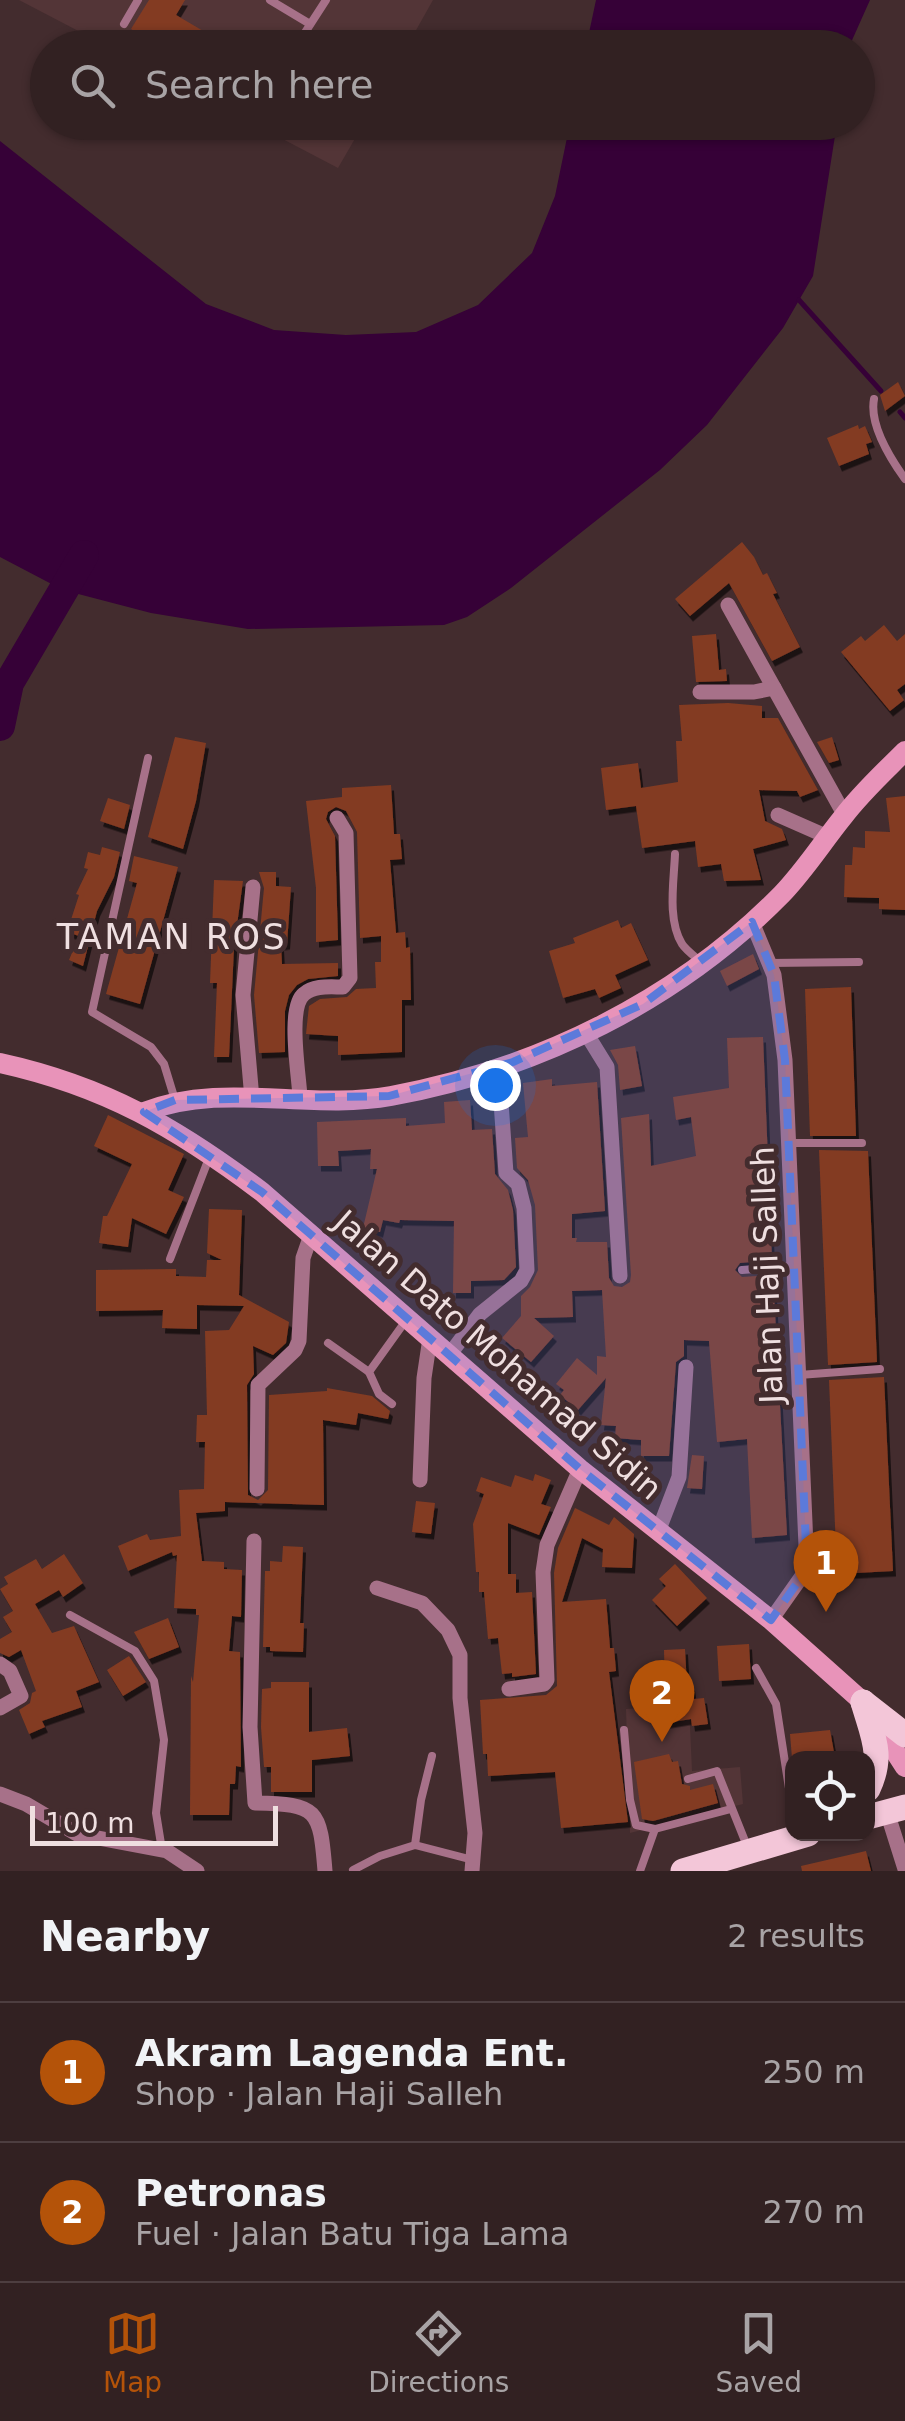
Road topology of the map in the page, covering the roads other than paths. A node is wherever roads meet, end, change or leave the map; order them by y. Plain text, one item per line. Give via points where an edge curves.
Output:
1 (138, 0) edge
2 (270, 0) edge
3 (326, 0) edge
4 (124, 24) dead end
5 (310, 24) junction
6 (306, 30) edge
7 (874, 399) dead end
8 (905, 480) edge
9 (728, 606) dead end
10 (774, 688) junction
11 (700, 692) dead end
12 (905, 751) edge
13 (148, 758) dead end
14 (844, 814) junction
15 (778, 815) dead end
16 (338, 818) dead end
17 (828, 836) junction
18 (675, 854) dead end
19 (252, 886) dead end
20 (752, 922) junction
21 (859, 962) dead end
22 (769, 963) junction
23 (703, 964) junction
24 (586, 1033) junction
25 (0, 1063) edge
26 (500, 1088) dead end
27 (300, 1097) junction
28 (252, 1099) junction
29 (175, 1100) junction
30 (144, 1112) junction
31 (789, 1143) junction
32 (862, 1143) dead end
33 (211, 1154) junction
34 (312, 1235) junction
35 (170, 1259) dead end
36 (794, 1266) junction
37 (742, 1270) dead end
38 (620, 1276) dead end
39 (407, 1318) junction
40 (430, 1338) junction
41 (328, 1343) dead end
42 (450, 1354) junction
43 (686, 1367) dead end
44 (880, 1369) dead end
45 (368, 1372) junction
46 (799, 1374) junction
47 (392, 1404) dead end
48 (580, 1469) junction
49 (420, 1480) dead end
50 (256, 1489) dead end
51 (658, 1532) junction
52 (254, 1541) dead end
53 (377, 1588) dead end
54 (70, 1615) dead end
55 (772, 1620) junction
56 (0, 1664) edge
57 (756, 1668) dead end
58 (509, 1689) dead end
59 (864, 1702) junction
60 (0, 1708) edge
61 (624, 1730) dead end
62 (905, 1735) edge
63 (432, 1756) dead end
64 (785, 1762) edge
65 (905, 1767) edge
66 (875, 1772) edge
67 (688, 1778) dead end
68 (0, 1794) edge
69 (731, 1809) junction
70 (887, 1812) edge
71 (655, 1830) junction
72 (785, 1839) edge
73 (416, 1845) junction
74 (748, 1849) junction
75 (162, 1850) junction
76 (473, 1865) edge
77 (905, 1869) edge
78 (353, 1870) edge
79 (197, 1871) edge
80 (325, 1871) edge
81 (640, 1871) edge
82 (683, 1871) edge

1 - 4 lane
2 - 5 lane
3 - 5 lane
5 - 6 lane
7 - 8 lane via 873,416
9 - 10 street
10 - 11 street
10 - 14 street
12 - 14 main road
13 - 29 lane via 92,1012 151,1047
14 - 17 main road
15 - 17 street
16 - 27 street via 346,833 350,978 343,987 301,995 294,1009
17 - 20 main road
18 - 23 lane via 676,924 682,944
19 - 28 street via 243,995
20 - 22 street, Jalan Haji Salleh
20 - 23 main road
21 - 22 lane
22 - 31 street, Jalan Haji Salleh via 786,1060
23 - 24 main road
24 - 27 main road via 513,1062 389,1096
24 - 38 street via 607,1067
25 - 30 main road, Jalan Dato Mohamad Sidin
26 - 42 street via 506,1173 518,1184 524,1208 527,1270
27 - 28 main road
28 - 29 main road
29 - 30 main road
30 - 33 main road, Jalan Dato Mohamad Sidin
31 - 32 lane
31 - 36 street, Jalan Haji Salleh
33 - 34 main road, Jalan Dato Mohamad Sidin
33 - 35 lane
34 - 39 main road, Jalan Dato Mohamad Sidin
34 - 50 street via 303,1258 295,1350 258,1385
36 - 37 lane
36 - 46 street, Jalan Haji Salleh
39 - 40 main road, Jalan Dato Mohamad Sidin
39 - 45 lane
40 - 42 main road, Jalan Dato Mohamad Sidin
40 - 49 street
41 - 45 lane
42 - 48 main road, Jalan Dato Mohamad Sidin
43 - 51 street via 680,1477
44 - 46 lane
45 - 47 lane
46 - 55 street, Jalan Haji Salleh via 807,1569
48 - 51 main road, Jalan Dato Mohamad Sidin
48 - 58 street via 547,1545 547,1680
51 - 55 main road, Jalan Dato Mohamad Sidin
52 - 80 street via 255,1803 296,1804 314,1813
53 - 76 street via 422,1602 460,1655
54 - 75 lane via 134,1651 154,1681 164,1740 156,1813
55 - 59 main road, Jalan Dato Mohamad Sidin
56 - 60 street via 21,1696
57 - 64 lane via 776,1704
59 - 62 main road
59 - 65 main road, Jalan Dato Mohamad Sidin
59 - 66 main road via 878,1753
61 - 71 lane via 636,1825
63 - 73 lane
67 - 69 lane via 716,1771
68 - 75 street via 77,1834
69 - 71 lane
69 - 74 lane
70 - 77 street
71 - 81 lane
72 - 74 main road
73 - 76 lane
73 - 78 lane
74 - 82 main road
75 - 79 street

